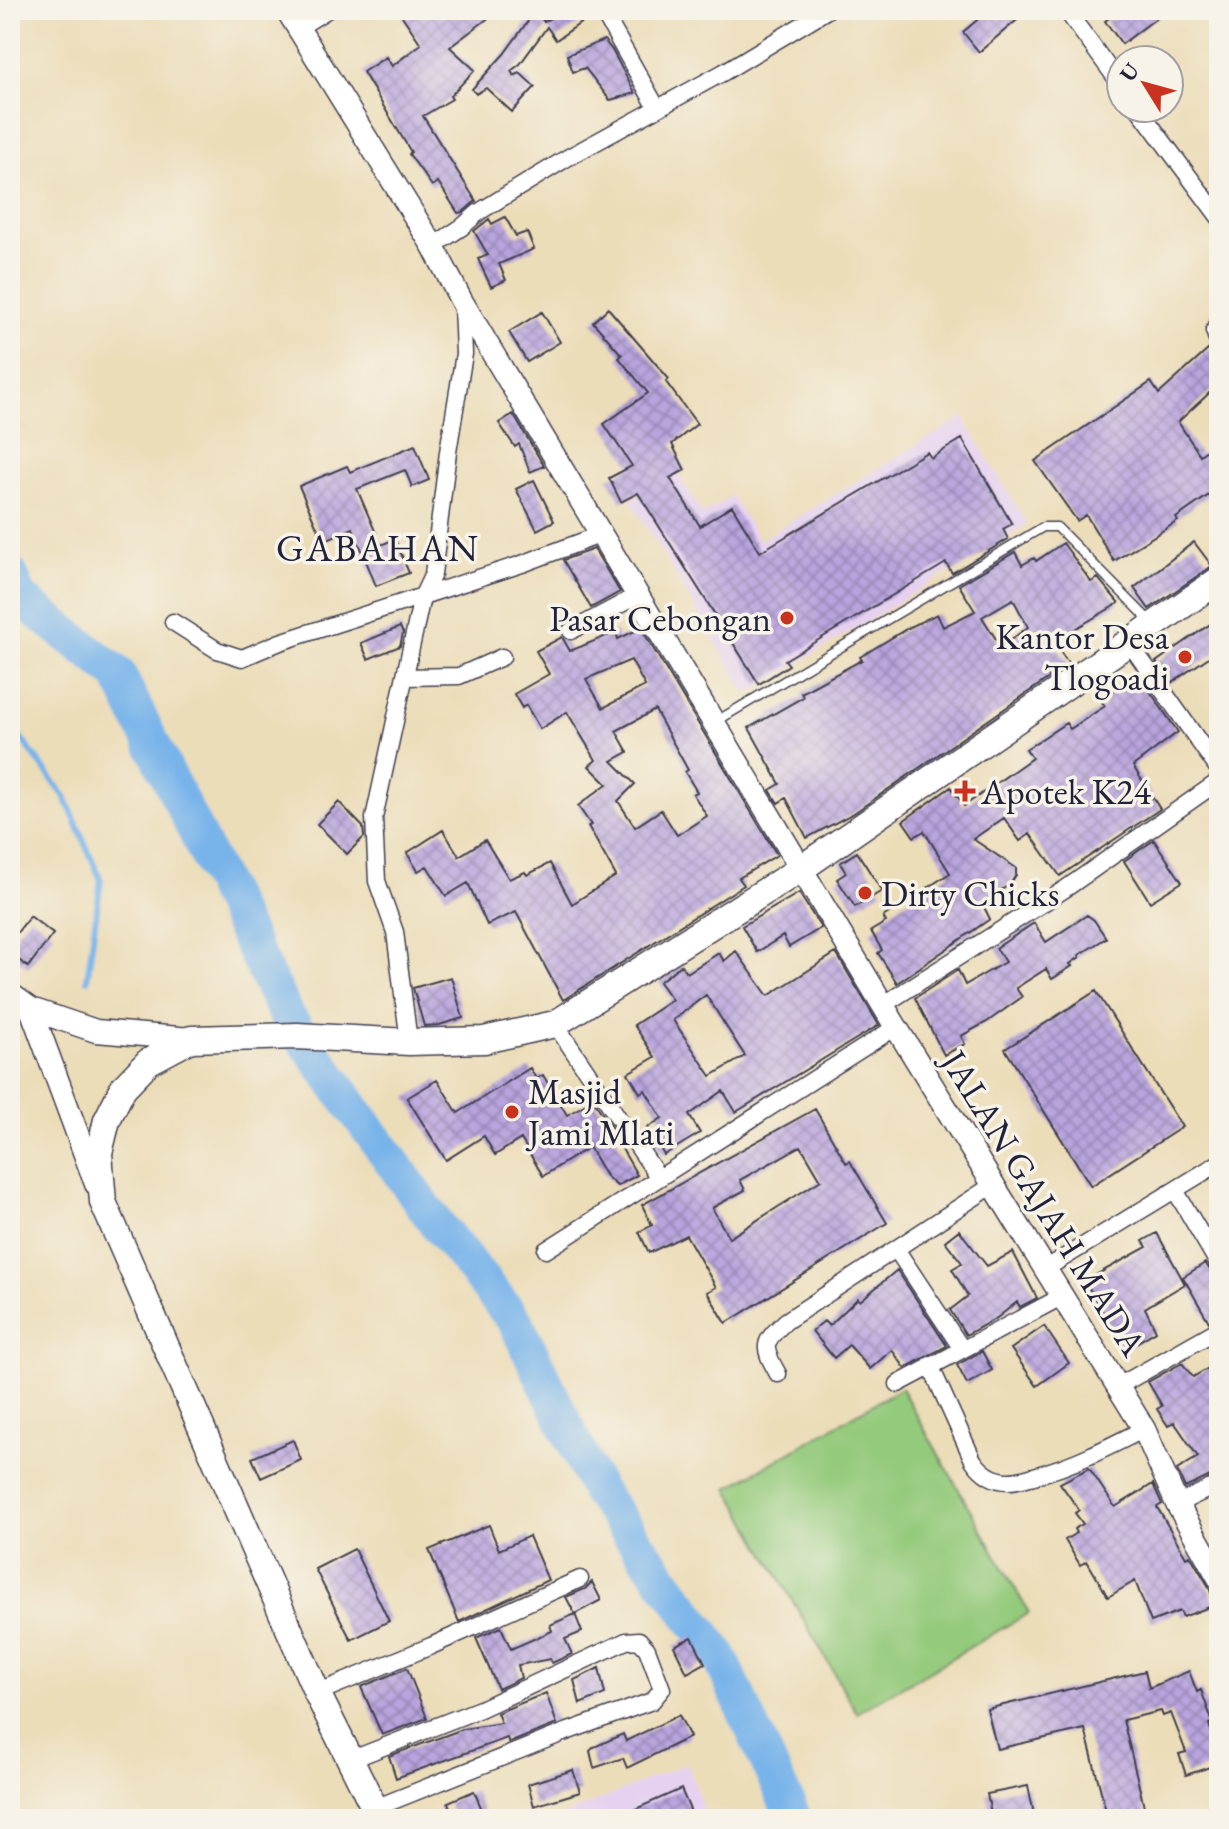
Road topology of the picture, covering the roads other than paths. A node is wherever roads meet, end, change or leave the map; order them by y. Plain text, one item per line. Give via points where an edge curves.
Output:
1 (327, 10) edge
2 (602, 10) edge
3 (827, 10) edge
4 (1075, 13) edge
5 (292, 19) edge
6 (1105, 60) edge
7 (657, 108) junction
8 (1150, 124) edge
9 (1219, 217) edge
10 (433, 246) junction
11 (462, 302) junction
12 (1219, 321) edge
13 (1219, 344) edge
14 (602, 534) junction
15 (1219, 580) edge
16 (638, 595) junction
17 (422, 597) junction
18 (173, 622) dead end
19 (1155, 626) junction
20 (571, 631) dead end
21 (1130, 644) junction
22 (502, 657) dead end
23 (405, 677) junction
24 (715, 722) junction
25 (1219, 770) edge
26 (1219, 781) edge
27 (802, 868) junction
28 (10, 994) edge
29 (883, 1005) junction
30 (31, 1009) junction
31 (555, 1024) junction
32 (896, 1027) junction
33 (191, 1039) junction
34 (409, 1042) junction
35 (1219, 1163) edge
36 (659, 1178) junction
37 (993, 1185) junction
38 (1175, 1190) junction
39 (103, 1202) junction
40 (896, 1249) junction
41 (546, 1250) dead end
42 (1219, 1265) edge
43 (1045, 1269) junction
44 (1061, 1297) junction
45 (1219, 1329) edge
46 (962, 1349) junction
47 (930, 1365) junction
48 (778, 1374) dead end
49 (898, 1384) dead end
50 (1117, 1387) junction
51 (1144, 1429) junction
52 (1219, 1484) edge
53 (1177, 1504) junction
54 (1219, 1578) edge
55 (580, 1579) dead end
56 (317, 1693) junction
57 (350, 1760) junction
58 (377, 1814) edge

1 - 5 street
2 - 7 street
3 - 7 street
4 - 6 street
5 - 10 main road, JALAN GAJAH MADA
7 - 10 street via 491,204
8 - 9 street
10 - 11 main road, JALAN GAJAH MADA
11 - 14 main road, JALAN GAJAH MADA
11 - 17 street via 464,354 433,574
12 - 13 street via 1214,331
14 - 16 main road, JALAN GAJAH MADA
14 - 17 street
15 - 19 main road
16 - 20 street
16 - 24 main road, JALAN GAJAH MADA
17 - 18 street via 242,658 217,650
17 - 23 street
19 - 21 main road
19 - 24 lane via 1057,527 1043,527
21 - 25 street
21 - 27 main road
22 - 23 street via 459,676
23 - 34 street via 374,818 377,881 395,932
24 - 27 main road, JALAN GAJAH MADA
26 - 29 street via 1065,889
27 - 29 main road, JALAN GAJAH MADA
27 - 31 main road
28 - 30 main road
29 - 32 main road, JALAN GAJAH MADA
30 - 33 main road via 96,1031
30 - 39 main road
31 - 34 main road via 484,1040
31 - 36 street
32 - 36 street
32 - 37 main road, JALAN GAJAH MADA
33 - 34 main road via 297,1036
33 - 39 main road via 148,1062 123,1088 99,1153
35 - 38 street
36 - 41 street
37 - 40 street
37 - 43 main road, JALAN GAJAH MADA
38 - 42 street
38 - 43 street
39 - 56 main road
40 - 46 street
40 - 48 street via 773,1332 766,1352
43 - 44 main road, JALAN GAJAH MADA
44 - 46 street
44 - 50 main road, JALAN GAJAH MADA
45 - 50 street
46 - 47 street
47 - 49 street
47 - 51 street via 973,1460 1000,1480 1063,1468
50 - 51 main road, JALAN GAJAH MADA
51 - 53 main road, JALAN GAJAH MADA
52 - 53 street
53 - 54 main road, JALAN GAJAH MADA
55 - 56 street
56 - 57 main road
57 - 58 main road
57 - 58 street via 480,1709 626,1641 639,1640 647,1649 662,1689 652,1701 563,1733

